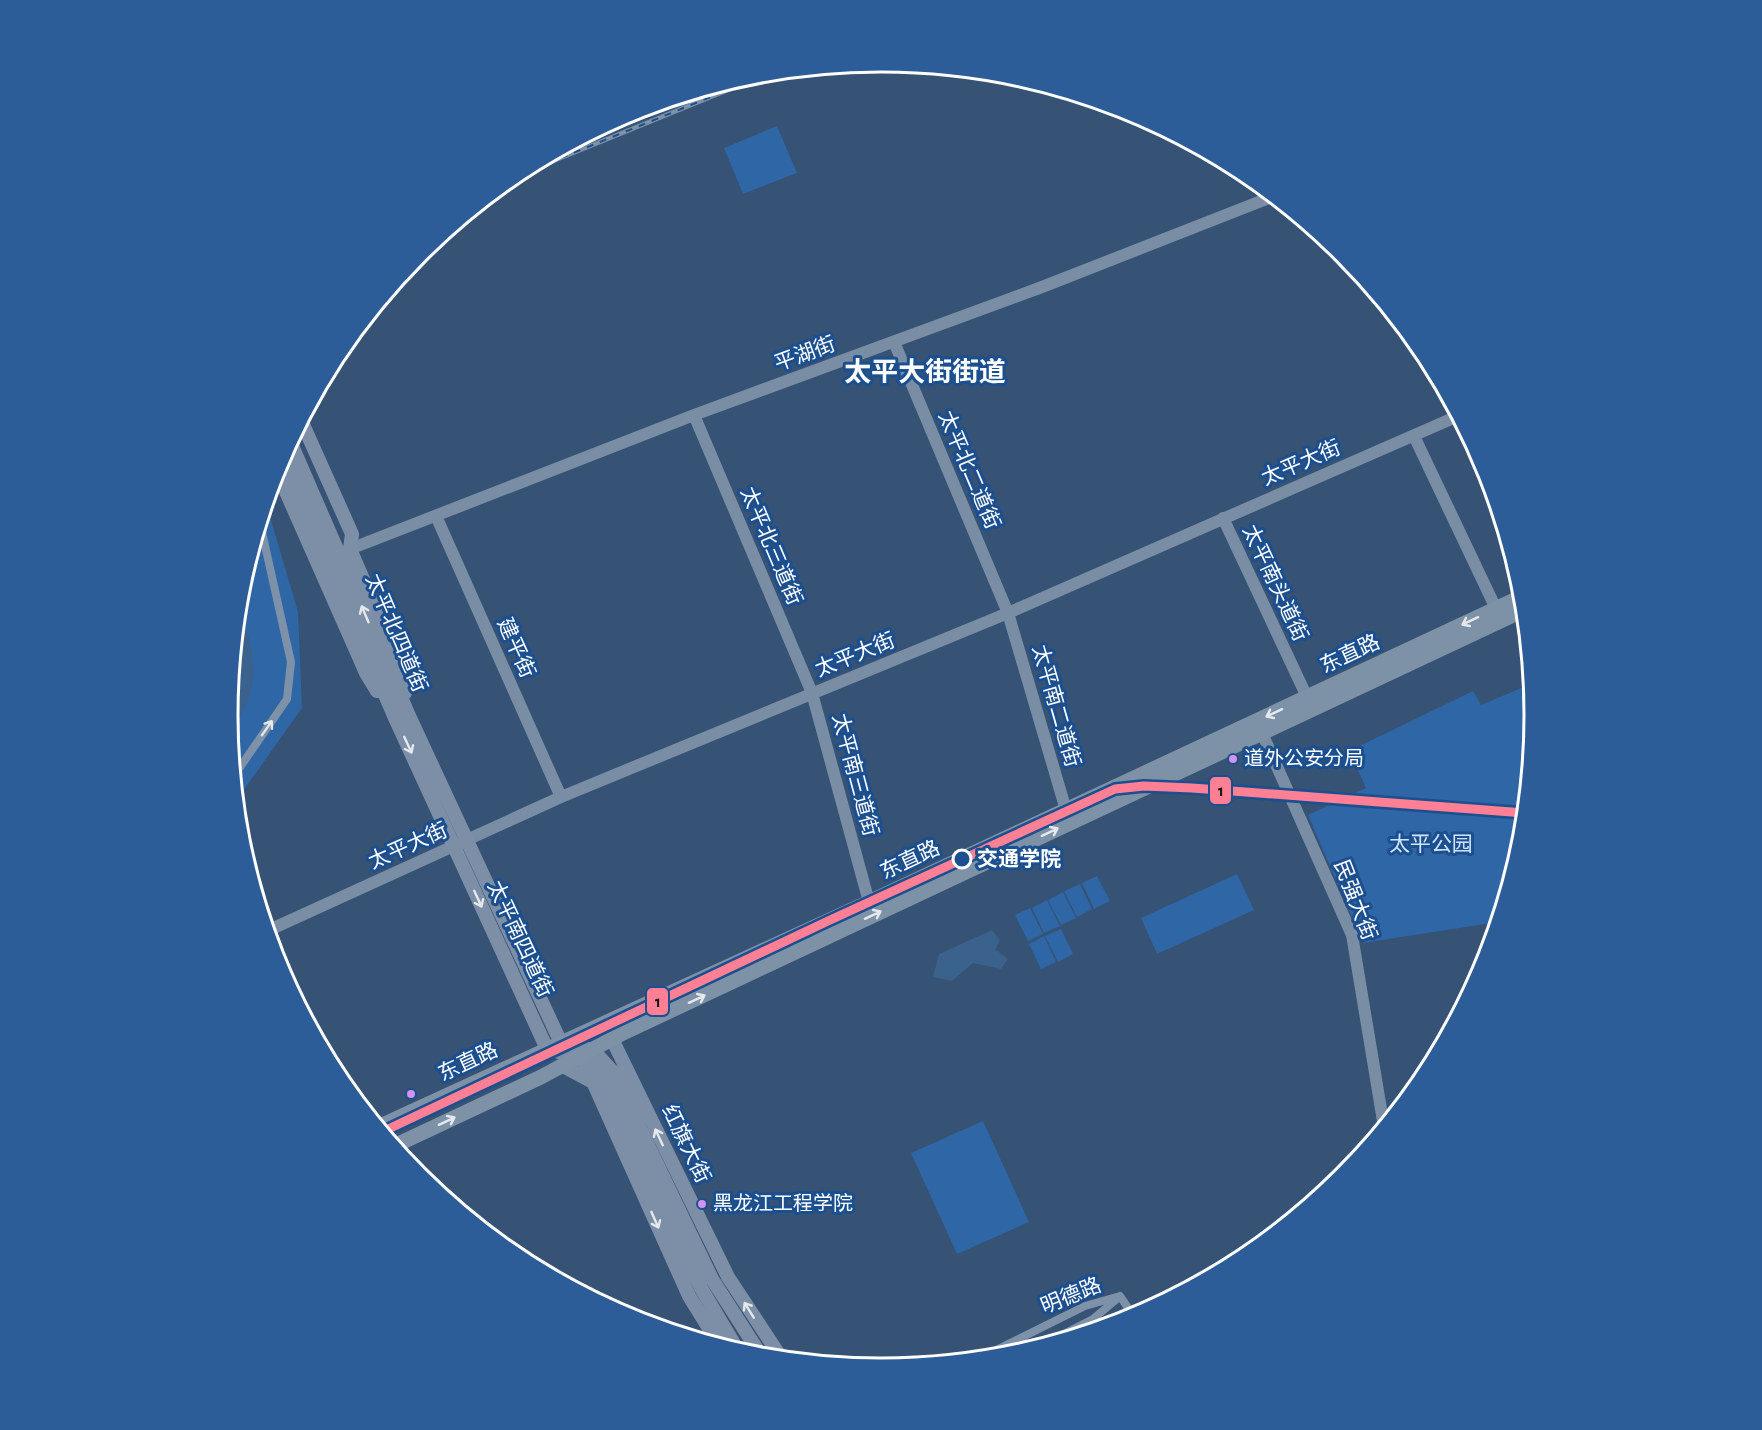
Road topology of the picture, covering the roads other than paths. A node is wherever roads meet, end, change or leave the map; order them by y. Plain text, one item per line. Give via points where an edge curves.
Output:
1 (1265, 200) edge
2 (894, 342) junction
3 (694, 415) junction
4 (1451, 419) edge
5 (306, 428) edge
6 (1414, 435) junction
7 (300, 439) edge
8 (295, 452) edge
9 (288, 468) edge
10 (282, 482) edge
11 (436, 516) junction
12 (1223, 518) junction
13 (263, 538) edge
14 (350, 549) junction
15 (1514, 603) edge
16 (1515, 611) edge
17 (1008, 613) junction
18 (1499, 614) junction
19 (382, 670) junction
20 (812, 693) junction
21 (1307, 697) junction
22 (395, 718) junction
23 (410, 718) junction
24 (1262, 733) junction
25 (240, 767) edge
26 (561, 797) junction
27 (1066, 810) junction
28 (467, 840) junction
29 (454, 846) junction
30 (869, 902) junction
31 (275, 929) edge
32 (612, 1039) junction
33 (554, 1046) junction
34 (593, 1050) junction
35 (579, 1058) junction
36 (563, 1066) junction
37 (607, 1074) junction
38 (1382, 1117) edge
39 (385, 1124) edge
40 (401, 1143) edge
41 (1120, 1296) junction
42 (1128, 1308) edge
43 (1077, 1327) edge
44 (714, 1336) edge
45 (733, 1340) edge
46 (755, 1346) edge
47 (1003, 1346) edge
48 (775, 1349) edge

1 - 2 street, 平湖街
2 - 3 street, 平湖街
2 - 17 street, 太平北二道街
3 - 11 street, 平湖街
3 - 20 street, 太平北三道街
4 - 6 street, 太平大街
5 - 14 main road via 352,534
6 - 12 street, 太平大街
6 - 18 street
7 - 14 main road
19 -> 8 main road, 太平北四道街
9 - 19 main road, 太平北四道街
10 - 22 main road via 366,673
11 - 14 street, 平湖街
11 - 26 street, 建平街
12 - 17 street, 太平大街
12 - 21 street, 太平南头道街
25 -> 13 street via 287,699 291,662
14 - 23 main road via 400,665
15 - 18 highway, 东直路
16 - 18 highway, 东直路
17 - 20 street, 太平大街
17 - 27 street, 太平南二道街
18 -> 21 highway, 东直路
18 - 24 highway, 东直路
19 - 22 main road, 太平北四道街
19 - 23 main road, 太平北四道街
20 - 26 street, 太平大街
20 - 30 street, 太平南三道街
21 -> 27 highway, 东直路
22 -> 29 main road, 太平北四道街
23 - 28 main road, 太平北四道街
32 -> 24 highway, 东直路
24 - 38 street, 民强大街 via 1352,935
26 - 28 street, 太平大街
27 - 30 highway, 东直路
28 - 29 street, 太平大街
28 - 33 main road, 太平南四道街
29 - 31 street, 太平大街
29 -> 33 main road, 太平南四道街
30 - 33 highway, 东直路
32 - 34 highway, 东直路
48 -> 32 main road, 红旗大街 via 728,1277
33 - 34 main road
33 - 35 main road
33 - 39 highway, 东直路
34 - 35 highway, 东直路
34 - 37 main road
35 - 36 highway, 东直路
35 - 37 main road
40 -> 36 highway, 东直路
36 -> 44 main road via 593,1082 689,1296
37 - 45 main road via 701,1288
37 - 46 main road, 红旗大街 via 712,1279
41 - 42 street
41 - 43 street, 明德路
41 - 47 street, 明德路 via 1084,1306

